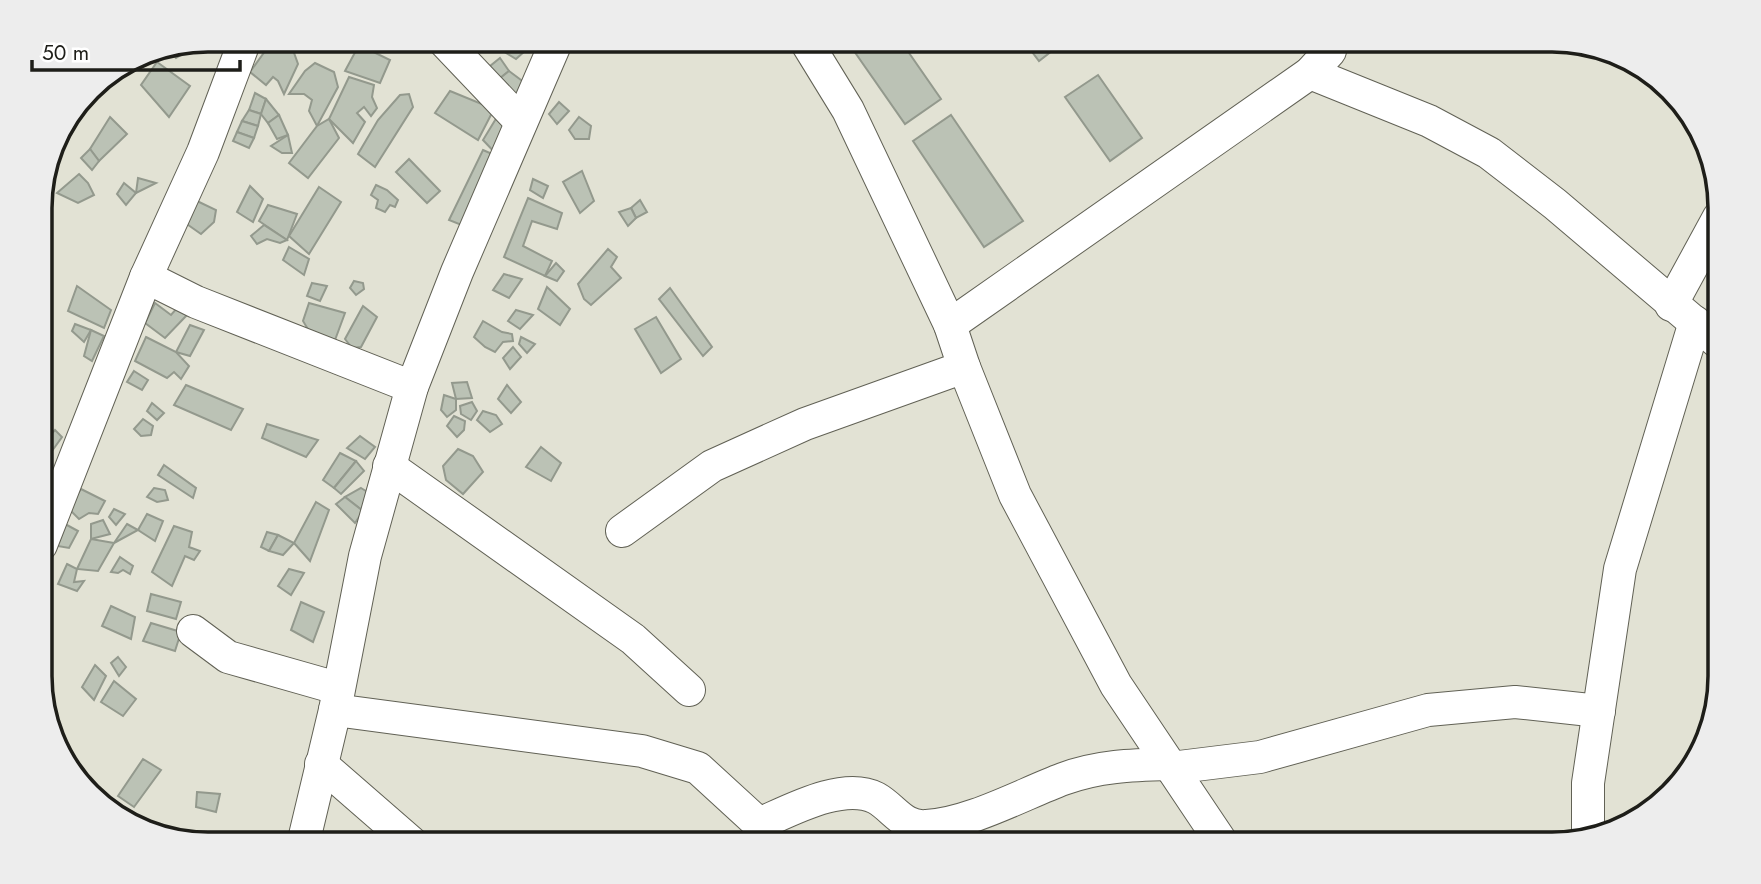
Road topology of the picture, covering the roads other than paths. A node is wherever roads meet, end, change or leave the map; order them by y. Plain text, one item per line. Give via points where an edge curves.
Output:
1 (1329, 52) edge
2 (240, 53) edge
3 (455, 53) edge
4 (551, 53) edge
5 (813, 53) edge
6 (1310, 73) junction
7 (521, 122) junction
8 (1708, 246) edge
9 (146, 277) junction
10 (1683, 313) junction
11 (950, 325) junction
12 (1708, 334) edge
13 (964, 367) junction
14 (412, 387) junction
15 (389, 466) junction
16 (52, 516) edge
17 (622, 531) dead end
18 (193, 631) dead end
19 (689, 690) dead end
20 (336, 699) junction
21 (1599, 711) junction
22 (321, 764) junction
23 (1170, 766) junction
24 (1588, 828) edge
25 (1214, 831) edge
26 (306, 832) edge
27 (399, 832) edge
28 (763, 832) edge
29 (769, 832) edge

1 - 6 street
2 - 9 street via 203,152
3 - 7 street
4 - 7 street
5 - 11 street via 848,110
6 - 10 street via 1429,121 1489,153
6 - 11 street
7 - 14 street
8 - 10 street
9 - 14 street via 195,302
9 - 16 street
10 - 12 street
10 - 21 street via 1620,569
11 - 13 street
13 - 17 street via 805,424 712,466
13 - 23 street via 1015,495 1116,685
14 - 15 street
15 - 19 street via 633,639
15 - 20 street via 365,555
18 - 20 street via 228,657
20 - 22 street
20 - 28 street via 642,751 698,768
21 - 23 street via 1515,702 1428,710 1260,757
21 - 24 street via 1588,783
22 - 26 street
22 - 27 street
23 - 25 street
23 - 29 street via 1116,765 925,827 905,822 868,795 818,798

